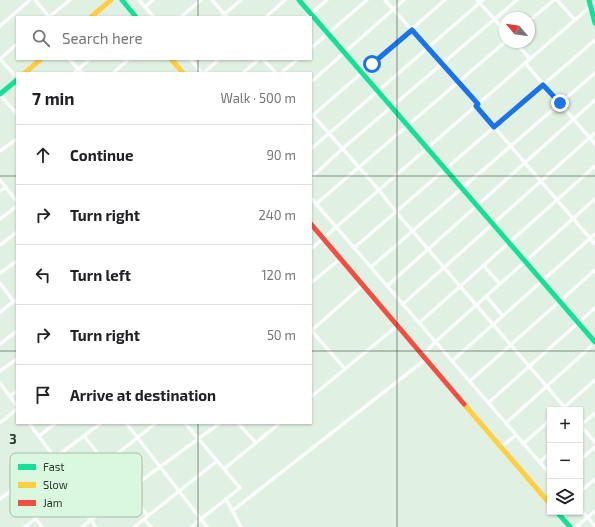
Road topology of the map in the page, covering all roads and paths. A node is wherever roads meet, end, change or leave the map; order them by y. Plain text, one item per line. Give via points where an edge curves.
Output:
1 (30, 0) edge
2 (35, 0) edge
3 (70, 0) edge
4 (111, 0) edge
5 (122, 0) edge
6 (139, 0) edge
7 (153, 0) edge
8 (201, 0) edge
9 (212, 0) edge
10 (241, 0) edge
11 (285, 0) edge
12 (299, 0) edge
13 (326, 0) edge
14 (367, 0) edge
15 (385, 0) edge
16 (404, 0) edge
17 (445, 0) edge
18 (517, 0) edge
19 (554, 0) edge
20 (557, 0) edge
21 (589, 0) edge
22 (480, 1) edge
23 (591, 6) junction
24 (145, 7) junction
25 (393, 9) junction
26 (309, 15) edge
27 (48, 16) edge
28 (50, 16) edge
29 (92, 16) edge
30 (135, 16) edge
31 (153, 16) edge
32 (182, 16) edge
33 (224, 16) edge
34 (267, 16) edge
35 (535, 16) edge
36 (312, 18) edge
37 (494, 19) junction
38 (574, 20) junction
39 (595, 23) edge
40 (499, 24) edge
41 (0, 26) edge
42 (412, 30) junction
43 (328, 33) junction
44 (595, 40) edge
45 (16, 45) edge
46 (312, 47) edge
47 (499, 47) edge
48 (428, 48) junction
49 (520, 48) edge
50 (344, 52) junction
51 (0, 59) edge
52 (530, 59) junction
53 (40, 60) edge
54 (70, 60) edge
55 (89, 60) edge
56 (128, 60) edge
57 (173, 60) edge
58 (191, 60) edge
59 (218, 60) edge
60 (258, 60) edge
61 (264, 60) edge
62 (297, 60) edge
63 (525, 63) junction
64 (442, 64) junction
65 (79, 69) junction
66 (26, 72) edge
67 (75, 72) edge
68 (81, 72) edge
69 (114, 72) edge
70 (183, 72) edge
71 (202, 72) edge
72 (204, 72) edge
73 (244, 72) edge
74 (275, 72) edge
75 (282, 72) edge
76 (362, 73) junction
77 (595, 73) edge
78 (16, 78) edge
79 (16, 80) edge
80 (312, 81) edge
81 (458, 82) junction
82 (543, 85) junction
83 (378, 91) junction
84 (0, 94) edge
85 (595, 100) edge
86 (560, 103) junction
87 (477, 105) junction
88 (392, 107) junction
89 (16, 113) edge
90 (312, 116) edge
91 (573, 119) junction
92 (408, 126) junction
93 (494, 127) junction
94 (595, 133) edge
95 (329, 134) junction
96 (590, 138) junction
97 (16, 139) edge
98 (595, 144) edge
99 (510, 146) junction
100 (312, 148) edge
101 (427, 148) junction
102 (342, 149) junction
103 (0, 151) edge
104 (525, 162) junction
105 (595, 166) edge
106 (359, 168) junction
107 (445, 169) junction
108 (312, 177) edge
109 (0, 180) edge
110 (541, 181) junction
111 (6, 187) junction
112 (462, 188) junction
113 (379, 190) junction
114 (0, 191) edge
115 (16, 195) edge
116 (13, 197) junction
117 (312, 199) edge
118 (595, 199) edge
119 (557, 200) junction
120 (16, 201) edge
121 (316, 204) junction
122 (476, 205) junction
123 (16, 207) edge
124 (396, 212) junction
125 (573, 218) junction
126 (0, 219) edge
127 (493, 224) junction
128 (312, 225) edge
129 (336, 227) junction
130 (412, 231) junction
131 (16, 233) edge
132 (595, 234) edge
133 (323, 238) junction
134 (590, 238) junction
135 (509, 243) junction
136 (595, 244) edge
137 (0, 245) edge
138 (312, 248) edge
139 (354, 248) junction
140 (428, 249) junction
141 (340, 258) junction
142 (16, 261) edge
143 (525, 261) junction
144 (484, 266) junction
145 (371, 267) junction
146 (444, 268) junction
147 (595, 270) edge
148 (0, 274) edge
149 (542, 281) junction
150 (312, 282) edge
151 (0, 283) edge
152 (500, 284) junction
153 (363, 285) junction
154 (387, 286) junction
155 (460, 287) junction
156 (486, 296) junction
157 (15, 300) edge
158 (560, 301) junction
159 (403, 304) junction
160 (476, 305) junction
161 (595, 308) edge
162 (0, 312) edge
163 (503, 316) junction
164 (419, 323) junction
165 (578, 323) junction
166 (494, 325) junction
167 (397, 326) junction
168 (312, 329) edge
169 (312, 331) edge
170 (16, 332) edge
171 (435, 342) junction
172 (595, 343) edge
173 (0, 344) edge
174 (511, 345) junction
175 (424, 358) junction
176 (16, 360) edge
177 (452, 361) junction
178 (530, 367) junction
179 (345, 369) junction
180 (0, 371) edge
181 (595, 380) edge
182 (470, 381) junction
183 (0, 383) edge
184 (547, 386) junction
185 (16, 392) edge
186 (10, 396) junction
187 (312, 396) edge
188 (488, 403) junction
189 (16, 405) edge
190 (563, 407) edge
191 (566, 407) edge
192 (16, 410) edge
193 (595, 413) edge
194 (0, 423) edge
195 (506, 423) junction
196 (547, 423) edge
197 (583, 423) edge
198 (30, 424) edge
199 (55, 424) edge
200 (100, 424) edge
201 (127, 424) edge
202 (155, 424) edge
203 (187, 424) edge
204 (219, 424) edge
205 (239, 424) edge
206 (279, 424) edge
207 (583, 428) edge
208 (516, 435) junction
209 (39, 436) junction
210 (84, 436) junction
211 (137, 438) junction
212 (199, 439) junction
213 (595, 442) edge
214 (256, 443) junction
215 (524, 444) junction
216 (501, 447) junction
217 (595, 447) edge
218 (51, 453) edge
219 (62, 453) edge
220 (97, 453) edge
221 (118, 453) edge
222 (547, 456) edge
223 (583, 457) edge
224 (217, 461) junction
225 (540, 462) junction
226 (160, 467) junction
227 (224, 469) junction
228 (547, 470) edge
229 (595, 479) edge
230 (142, 480) edge
231 (583, 489) edge
232 (10, 491) edge
233 (179, 491) junction
234 (0, 499) edge
235 (226, 499) junction
236 (547, 501) edge
237 (142, 511) edge
238 (232, 511) junction
239 (595, 511) edge
240 (583, 512) edge
241 (560, 515) edge
242 (89, 517) edge
243 (95, 517) edge
244 (146, 517) junction
245 (35, 518) joint
246 (588, 518) junction
247 (201, 519) junction
248 (91, 520) junction
249 (595, 526) edge
250 (25, 527) edge
251 (42, 527) edge
252 (82, 527) edge
253 (96, 527) edge
254 (134, 527) edge
255 (151, 527) edge
256 (191, 527) edge
257 (207, 527) edge
258 (241, 527) edge
259 (570, 527) edge
260 (576, 527) edge

1 - 41 street
2 - 27 street
3 - 28 street
4 - 29 street
5 - 30 street
6 - 24 street
7 - 24 street
8 - 32 street
9 - 33 street
10 - 33 street
11 - 34 street
12 - 26 street
13 - 26 street
14 - 43 street
15 - 25 street
16 - 25 street
17 - 42 street
18 - 37 street
19 - 35 street
20 - 38 street
21 - 23 street
22 - 37 street
22 - 48 street
23 - 38 street
23 - 39 street
24 - 31 street
25 - 42 street
25 - 50 street
36 - 43 street
37 - 40 street
37 - 64 street
38 - 52 street
42 - 48 street
42 - 76 street
43 - 46 street
43 - 50 street
44 - 82 street
45 - 51 street
47 - 81 street
48 - 64 street
48 - 83 street
49 - 52 street
50 - 76 street
50 - 80 street
51 - 78 street
52 - 63 street
53 - 66 street
54 - 65 street
55 - 65 street
56 - 69 street
57 - 70 street
58 - 71 street
59 - 72 street
60 - 73 street
61 - 74 street
62 - 75 street
63 - 82 street
63 - 87 street
64 - 81 street
64 - 88 street
65 - 67 street
65 - 68 street
76 - 83 street
76 - 90 street
77 - 86 street
79 - 84 street
81 - 87 street
81 - 92 street
82 - 86 street
82 - 93 street
83 - 88 street
83 - 95 street
84 - 89 street
85 - 91 street
86 - 91 street
86 - 99 street
87 - 93 street
87 - 101 street
88 - 92 street
88 - 102 street
90 - 95 street
91 - 96 street
91 - 104 street
92 - 101 street
92 - 106 street
93 - 99 street
93 - 107 street
94 - 96 street
95 - 100 street
95 - 102 street
96 - 98 street
96 - 110 street
97 - 103 street
99 - 104 street
99 - 112 street
101 - 107 street
101 - 113 street
102 - 106 street
102 - 108 street
104 - 110 street
104 - 122 street
105 - 119 street
106 - 113 street
106 - 121 street
107 - 112 street
107 - 124 street
109 - 111 street
110 - 119 street
110 - 127 street
111 - 114 street
111 - 116 street
112 - 122 street
112 - 130 street
113 - 124 street
113 - 129 street
115 - 116 street
116 - 120 street
117 - 121 street
118 - 125 street
119 - 125 street
119 - 135 street
121 - 129 street
122 - 127 street
122 - 140 street
123 - 126 street
124 - 130 street
124 - 139 street
125 - 134 street
125 - 143 street
127 - 135 street
127 - 146 street
128 - 133 street
129 - 133 street
129 - 139 street
130 - 140 street
130 - 145 street
131 - 137 street
132 - 134 street
133 - 138 street
133 - 141 street
134 - 136 street
134 - 149 street
135 - 143 street
135 - 144 street
139 - 145 street
140 - 146 street
140 - 154 street
141 - 150 street
141 - 153 street
142 - 148 street
143 - 149 street
143 - 152 street
144 - 152 street
144 - 155 street
145 - 154 street
146 - 155 street
146 - 159 street
147 - 158 street
149 - 158 street
149 - 163 street
151 - 157 street
152 - 156 street
153 - 167 street
153 - 168 street
154 - 159 street
155 - 160 street
155 - 164 street
156 - 160 street
156 - 163 street
157 - 162 street
158 - 165 street
158 - 174 street
159 - 164 street
160 - 166 street
160 - 171 street
161 - 165 street
163 - 166 street
164 - 171 street
165 - 172 street
165 - 178 street
166 - 174 street
166 - 177 street
167 - 175 street
167 - 179 street
169 - 179 street
170 - 173 street
171 - 175 street
171 - 177 street
172 - 184 street
174 - 178 street
174 - 182 street
175 - 216 street
175 - 238 street
176 - 180 street
177 - 182 street
178 - 184 street
178 - 188 street
179 - 187 street
181 - 191 street
182 - 188 street
183 - 186 street
184 - 190 street
184 - 195 street
185 - 186 street
186 - 189 street
188 - 195 street
192 - 194 street
193 - 197 street
195 - 208 street
196 - 215 street
198 - 209 street
199 - 209 street
200 - 210 street
201 - 211 street
202 - 211 street
203 - 212 street
204 - 212 street
205 - 214 street
206 - 214 street
207 - 213 street
208 - 215 street
208 - 216 street
209 - 218 street
210 - 219 street
210 - 220 street
211 - 221 street
211 - 226 street
212 - 224 street
212 - 226 street
214 - 227 street
215 - 225 street
216 - 236 street
217 - 223 street
222 - 225 street
224 - 227 street
224 - 233 street
225 - 228 street
226 - 230 street
226 - 233 street
227 - 235 street via 240,488
229 - 231 street
232 - 234 street
233 - 244 street
233 - 247 street
235 - 238 street
235 - 247 street
237 - 244 street
238 - 258 street
239 - 246 street
240 - 246 street
241 - 259 street
242 - 248 street
243 - 248 street
244 - 254 street
244 - 255 street
245 - 250 street
245 - 251 street
246 - 249 street
246 - 260 street
247 - 256 street
247 - 257 street
248 - 252 street
248 - 253 street

